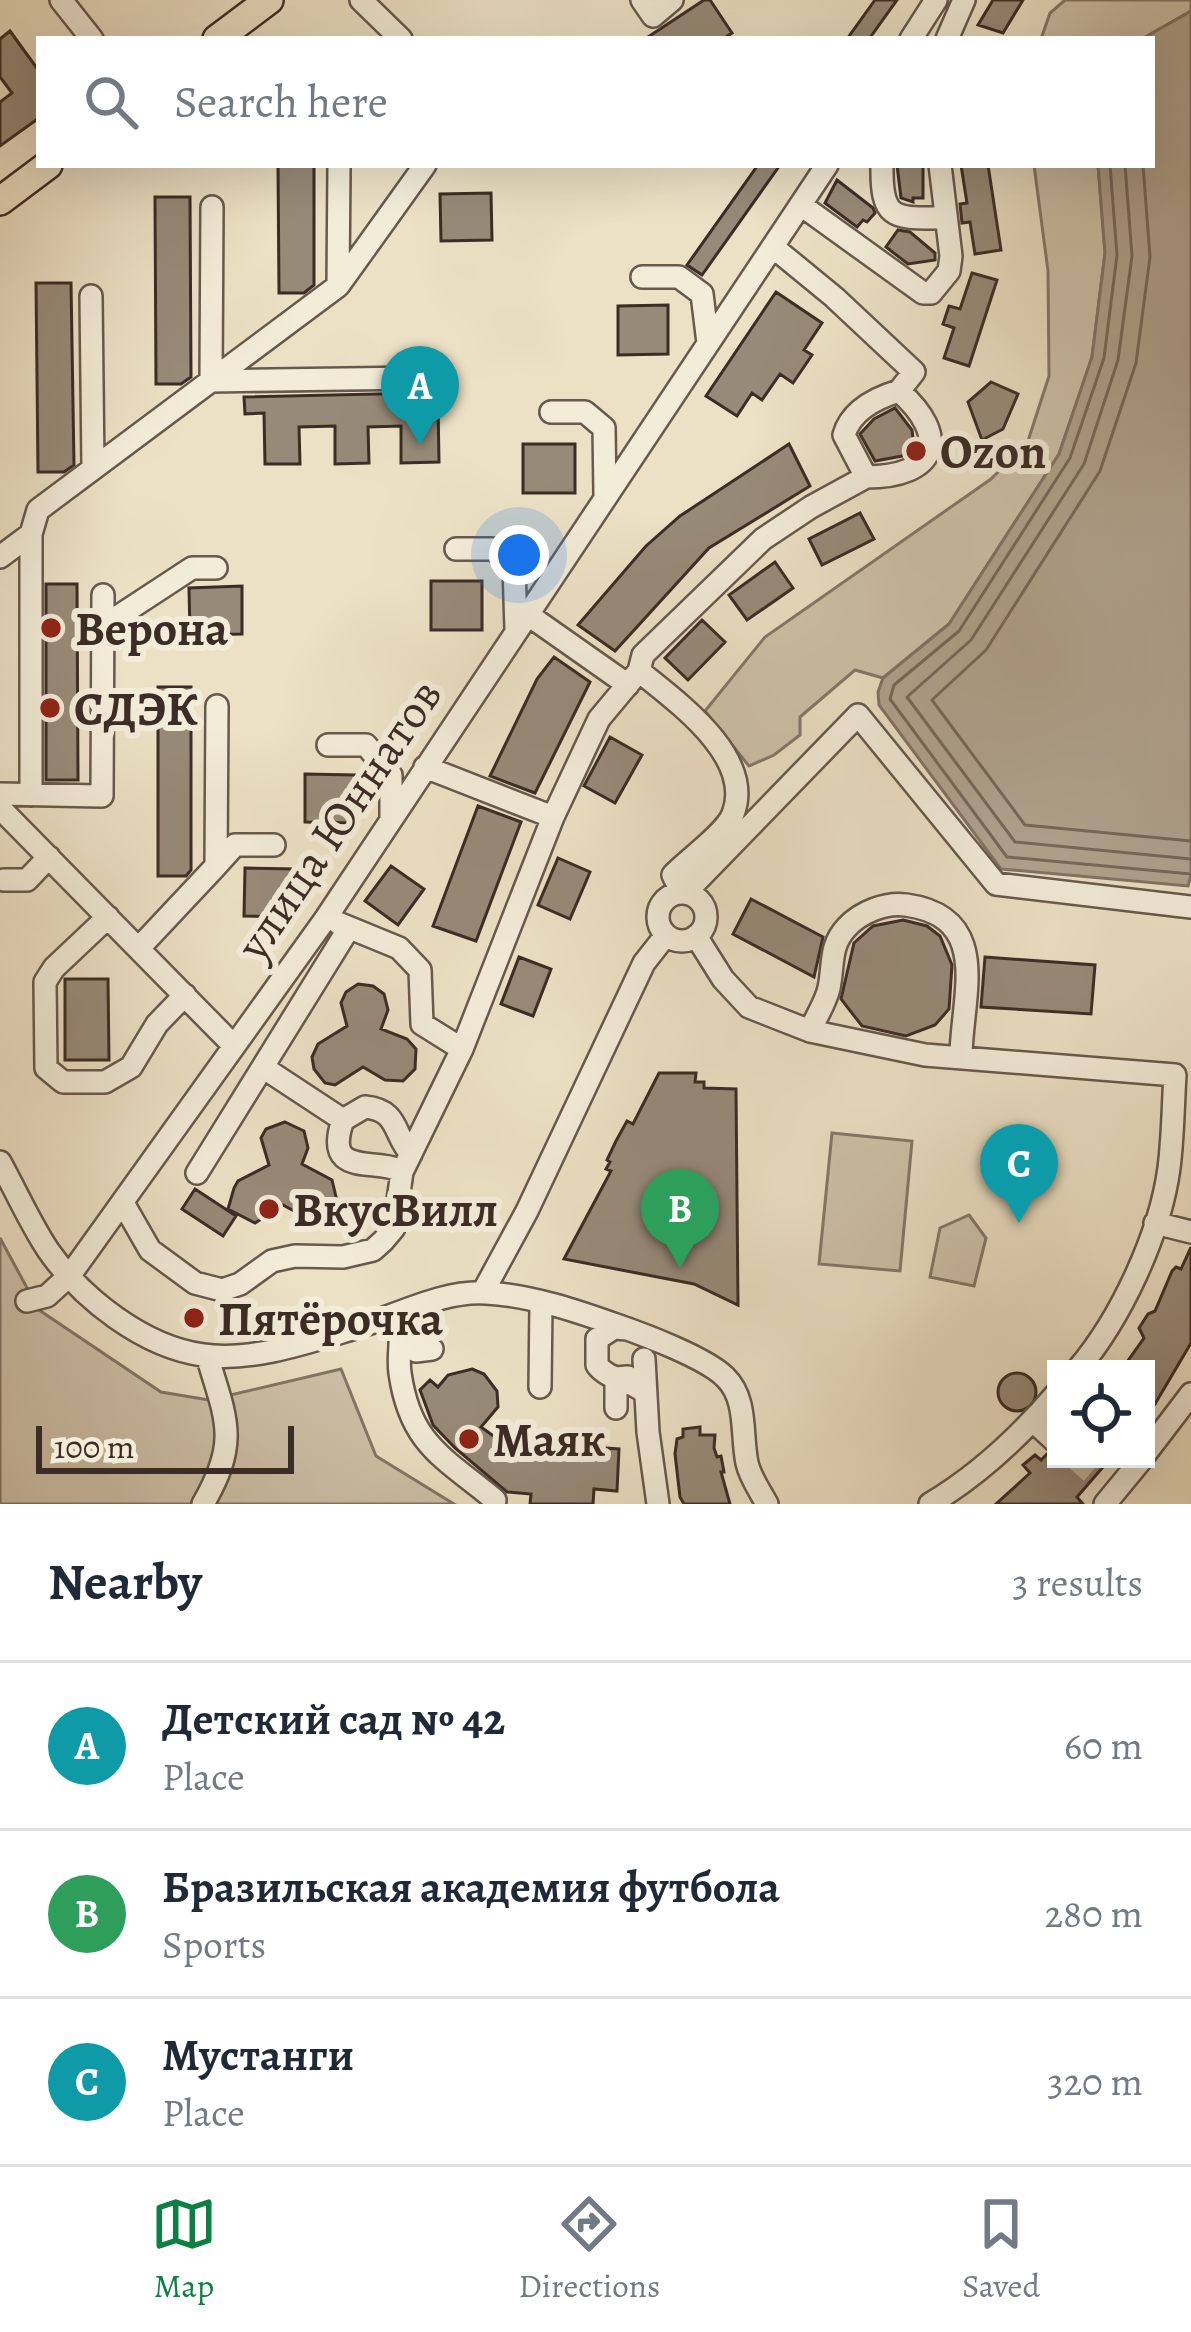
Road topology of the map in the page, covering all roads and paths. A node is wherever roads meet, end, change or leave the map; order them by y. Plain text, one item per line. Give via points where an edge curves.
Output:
1 (61, 0) edge
2 (269, 0) edge
3 (361, 0) edge
4 (643, 0) edge
5 (672, 0) edge
6 (936, 0) edge
7 (964, 0) edge
8 (90, 36) edge
9 (221, 36) edge
10 (398, 36) edge
11 (912, 36) edge
12 (947, 36) edge
13 (44, 168) edge
14 (339, 168) edge
15 (423, 168) edge
16 (825, 168) edge
17 (882, 168) edge
18 (940, 168) edge
19 (0, 201) edge
20 (801, 205) junction
21 (212, 208) dead end
22 (946, 218) junction
23 (773, 247) junction
24 (642, 277) dead end
25 (338, 286) junction
26 (92, 296) dead end
27 (708, 344) junction
28 (417, 378) dead end
29 (211, 380) junction
30 (899, 391) junction
31 (551, 412) dead end
32 (93, 469) junction
33 (866, 477) junction
34 (605, 497) junction
35 (31, 534) junction
36 (456, 549) dead end
37 (0, 557) edge
38 (215, 568) dead end
39 (103, 595) dead end
40 (521, 622) junction
41 (103, 627) junction
42 (634, 678) junction
43 (217, 706) dead end
44 (328, 745) dead end
45 (425, 767) junction
46 (0, 794) edge
47 (31, 795) junction
48 (0, 808) edge
49 (553, 817) junction
50 (391, 818) junction
51 (274, 844) dead end
52 (49, 857) junction
53 (216, 866) junction
54 (4, 880) dead end
55 (688, 891) junction
56 (1191, 907) edge
57 (108, 917) junction
58 (326, 918) junction
59 (350, 928) junction
60 (666, 935) junction
61 (696, 936) junction
62 (139, 948) junction
63 (185, 995) junction
64 (810, 1030) junction
65 (234, 1046) junction
66 (462, 1049) junction
67 (961, 1057) junction
68 (264, 1068) junction
69 (1183, 1076) edge
70 (344, 1120) junction
71 (0, 1162) edge
72 (407, 1163) junction
73 (197, 1173) dead end
74 (123, 1203) junction
75 (1155, 1222) junction
76 (1191, 1232) edge
77 (70, 1275) junction
78 (483, 1292) junction
79 (27, 1300) dead end
80 (541, 1303) junction
81 (414, 1330) junction
82 (634, 1332) junction
83 (207, 1356) junction
84 (644, 1360) junction
85 (1086, 1360) edge
86 (616, 1378) junction
87 (540, 1387) dead end
88 (645, 1393) junction
89 (1191, 1394) edge
90 (1047, 1405) edge
91 (616, 1408) dead end
92 (1033, 1421) junction
93 (1047, 1434) edge
94 (1155, 1441) edge
95 (1135, 1468) edge
96 (1096, 1478) tunnel mouth
97 (1110, 1499) edge
98 (495, 1500) dead end
99 (203, 1504) edge
100 (658, 1504) edge
101 (767, 1504) edge
102 (930, 1504) edge

1 - 8 street
2 - 9 main road
3 - 10 street
4 - 5 street via 653,16
6 - 11 street
7 - 12 street
13 - 19 main road
14 - 25 street
15 - 25 street
16 - 20 street, улица Юннатов
17 - 22 street via 881,197 891,212
18 - 22 street
20 - 22 street via 923,293 949,271
20 - 23 street, улица Юннатов
21 - 29 street
23 - 27 street, улица Юннатов
23 - 30 street via 914,372
24 - 27 street via 679,277 702,294
25 - 29 street
26 - 32 street
27 - 34 street, улица Юннатов
28 - 29 street
29 - 32 street
30 - 33 street via 848,419 844,435
30 - 33 street via 922,412 931,448 902,472
31 - 34 street via 585,412 604,428
32 - 35 street via 38,510
33 - 42 street via 763,539 643,656
34 - 40 street, улица Юннатов
35 - 37 street
35 - 47 street
36 - 40 street via 494,549 514,566
38 - 41 street via 192,568
39 - 41 street
40 - 42 street
40 - 45 street, улица Юннатов
41 - 47 street via 102,796
42 - 49 street via 599,718
42 - 55 street via 696,718 731,764 732,818 673,875
43 - 53 street
44 - 50 street via 366,746 391,775
45 - 49 street
45 - 50 street, улица Юннатов
46 - 47 street
48 - 52 street
49 - 66 street
50 - 58 street, улица Юннатов
51 - 53 street via 235,845
52 - 54 street via 26,880
52 - 57 street
53 - 62 street
55 - 56 street via 858,715 996,884
55 - 60 street via 659,910
55 - 61 street via 706,915
57 - 62 street
57 - 63 street via 45,982 46,1068 63,1082 105,1082 131,1067
58 - 59 street
58 - 65 street, улица Юннатов
59 - 66 street via 399,948 420,970 422,1024
59 - 68 street
60 - 61 street
60 - 78 street via 644,963
61 - 64 street via 749,1007
62 - 63 street
63 - 65 street
64 - 67 street
64 - 67 street via 829,988 833,948 848,925 872,909 902,904 931,911 955,929 968,954
65 - 74 street, улица Юннатов
66 - 72 street
67 - 69 street
68 - 70 street
68 - 73 street
69 - 75 street
70 - 72 street via 365,1107 383,1111 395,1121
70 - 72 street via 339,1143 347,1159 361,1166
71 - 77 street
72 - 74 street via 394,1228 373,1250 272,1261 223,1291 195,1283 150,1250
74 - 77 street, улица Юннатов
75 - 76 street
75 - 85 street via 1147,1253
77 - 79 street via 47,1296
77 - 83 street via 129,1325
78 - 80 street
78 - 81 street via 455,1296
80 - 82 street
80 - 87 street
81 - 83 street
81 - 98 street via 398,1361 421,1438
82 - 84 street
82 - 86 street via 609,1330 594,1346 597,1365
82 - 101 street via 724,1375 738,1395 747,1466
83 - 99 street via 227,1438 224,1468
84 - 86 street
84 - 88 street
86 - 88 street
86 - 91 street
88 - 100 street
89 - 94 street
90 - 92 street
92 - 93 street
92 - 102 street
95 - 97 street
96 - 97 street

